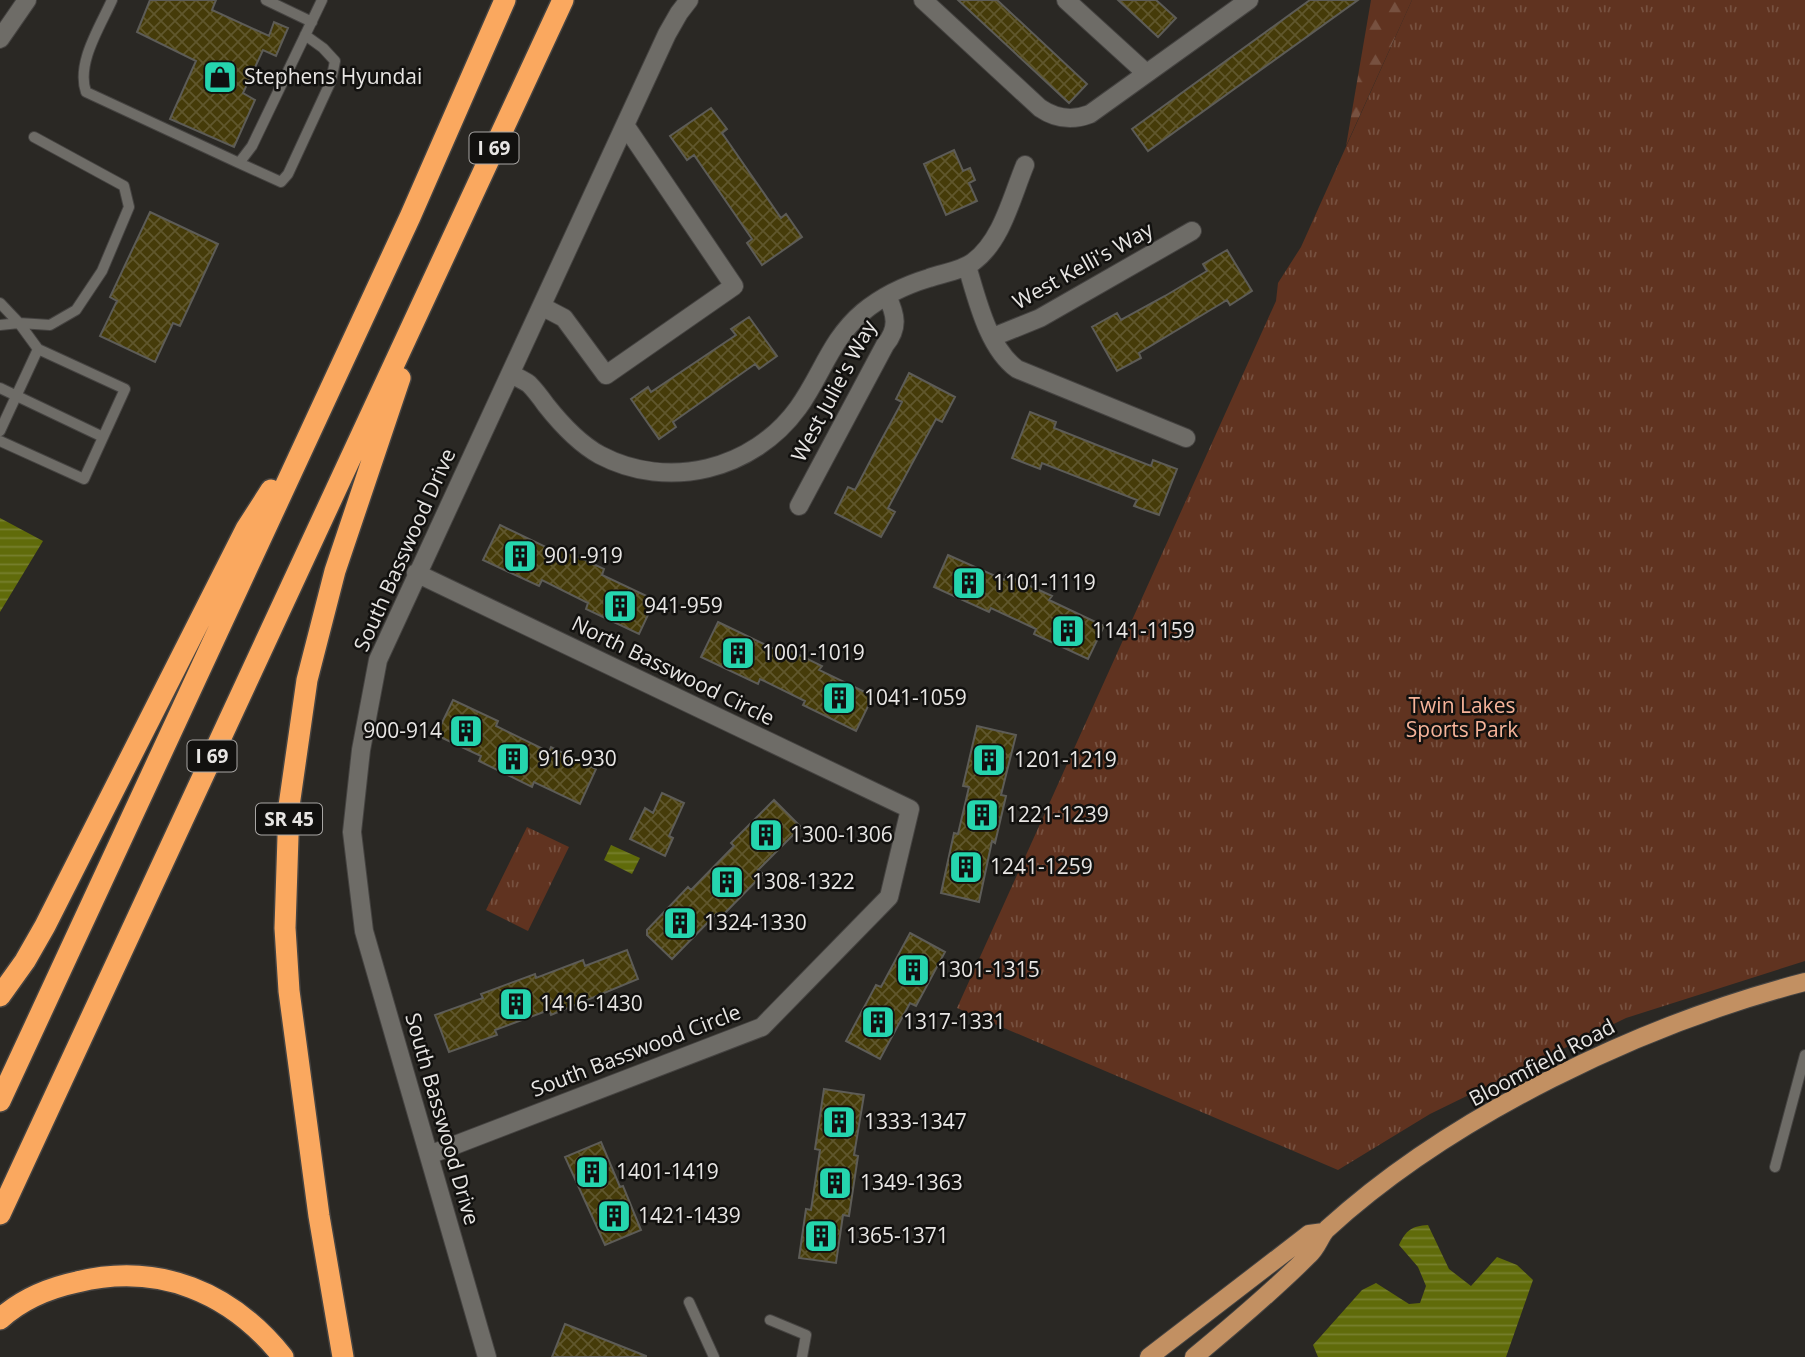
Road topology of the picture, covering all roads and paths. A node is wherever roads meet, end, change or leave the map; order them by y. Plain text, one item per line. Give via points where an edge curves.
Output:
1 (27, 0) edge
2 (112, 0) edge
3 (265, 0) edge
4 (322, 0) edge
5 (505, 0) edge
6 (563, 0) edge
7 (690, 0) edge
8 (923, 0) edge
9 (1066, 0) edge
10 (1249, 0) edge
11 (312, 22) junction
12 (305, 35) junction
13 (0, 39) edge
14 (1146, 73) junction
15 (625, 125) junction
16 (34, 137) dead end
17 (239, 163) junction
18 (1025, 165) dead end
19 (1192, 231) dead end
20 (967, 266) junction
21 (887, 296) junction
22 (425, 297) junction
23 (0, 303) edge
24 (543, 307) junction
25 (19, 323) junction
26 (0, 325) edge
27 (993, 337) junction
28 (38, 349) junction
29 (511, 374) junction
30 (0, 388) edge
31 (16, 396) junction
32 (320, 411) junction
33 (0, 431) edge
34 (103, 437) junction
35 (1186, 438) dead end
36 (0, 441) edge
37 (799, 506) dead end
38 (416, 573) junction
39 (910, 809) joint
40 (1805, 982) edge
41 (0, 996) edge
42 (1805, 1055) edge
43 (0, 1101) edge
44 (429, 1154) junction
45 (1774, 1167) dead end
46 (0, 1214) edge
47 (1324, 1232) junction
48 (689, 1302) dead end
49 (0, 1319) edge
50 (770, 1320) dead end
51 (283, 1357) edge
52 (343, 1357) edge
53 (487, 1357) edge
54 (714, 1357) edge
55 (802, 1357) edge
56 (1150, 1357) edge
57 (1194, 1357) edge

1 - 13 street
2 - 17 lane via 85,62 82,80 86,92
3 - 11 lane
4 - 11 lane
5 - 32 highway, I 69
6 - 22 highway, I 69
7 - 15 street, South Basswood Drive via 667,34
8 - 14 street via 1051,115 1072,119 1090,114
9 - 14 street
10 - 14 street
11 - 12 lane
12 - 17 lane via 252,146
12 - 17 lane via 335,61 331,81 288,174 281,182
15 - 24 street, South Basswood Drive
15 - 24 street via 734,286 606,375 564,318
16 - 25 lane via 124,186 129,207 102,271 76,310 50,325
18 - 20 street via 993,241
19 - 27 street, West Kelli's Way via 1040,318
20 - 21 street
20 - 27 street
21 - 29 street via 843,332 800,405 779,430 746,454 706,469 668,474 628,467 599,455 568,431 528,384
21 - 37 street, West Julie's Way via 896,320 892,336
22 - 46 highway, I 69
22 - 52 highway, SR 45 via 335,571 307,680 289,806 285,928 289,991
23 - 25 lane
24 - 29 street, South Basswood Drive
25 - 26 lane
25 - 28 lane
27 - 35 street via 1008,363 1017,369
28 - 31 lane
28 - 34 lane via 125,389
29 - 38 street, South Basswood Drive
30 - 31 lane
31 - 33 lane
31 - 34 lane
32 - 41 highway via 246,529 45,926
32 - 43 highway, I 69
34 - 36 lane via 83,479
38 - 39 street, North Basswood Circle
38 - 44 street, South Basswood Drive via 378,660 352,832 365,932
39 - 44 street, South Basswood Circle via 889,897 762,1027
40 - 47 main road, Bloomfield Road via 1704,1013 1555,1077 1448,1139
42 - 45 lane
44 - 53 street, South Basswood Drive
47 - 56 main road, Bloomfield Road via 1309,1234
47 - 57 main road, Bloomfield Road via 1319,1245 1283,1281
48 - 54 lane
49 - 51 highway via 32,1297 60,1286 91,1278 155,1277 214,1297 244,1316
50 - 55 lane via 806,1335

